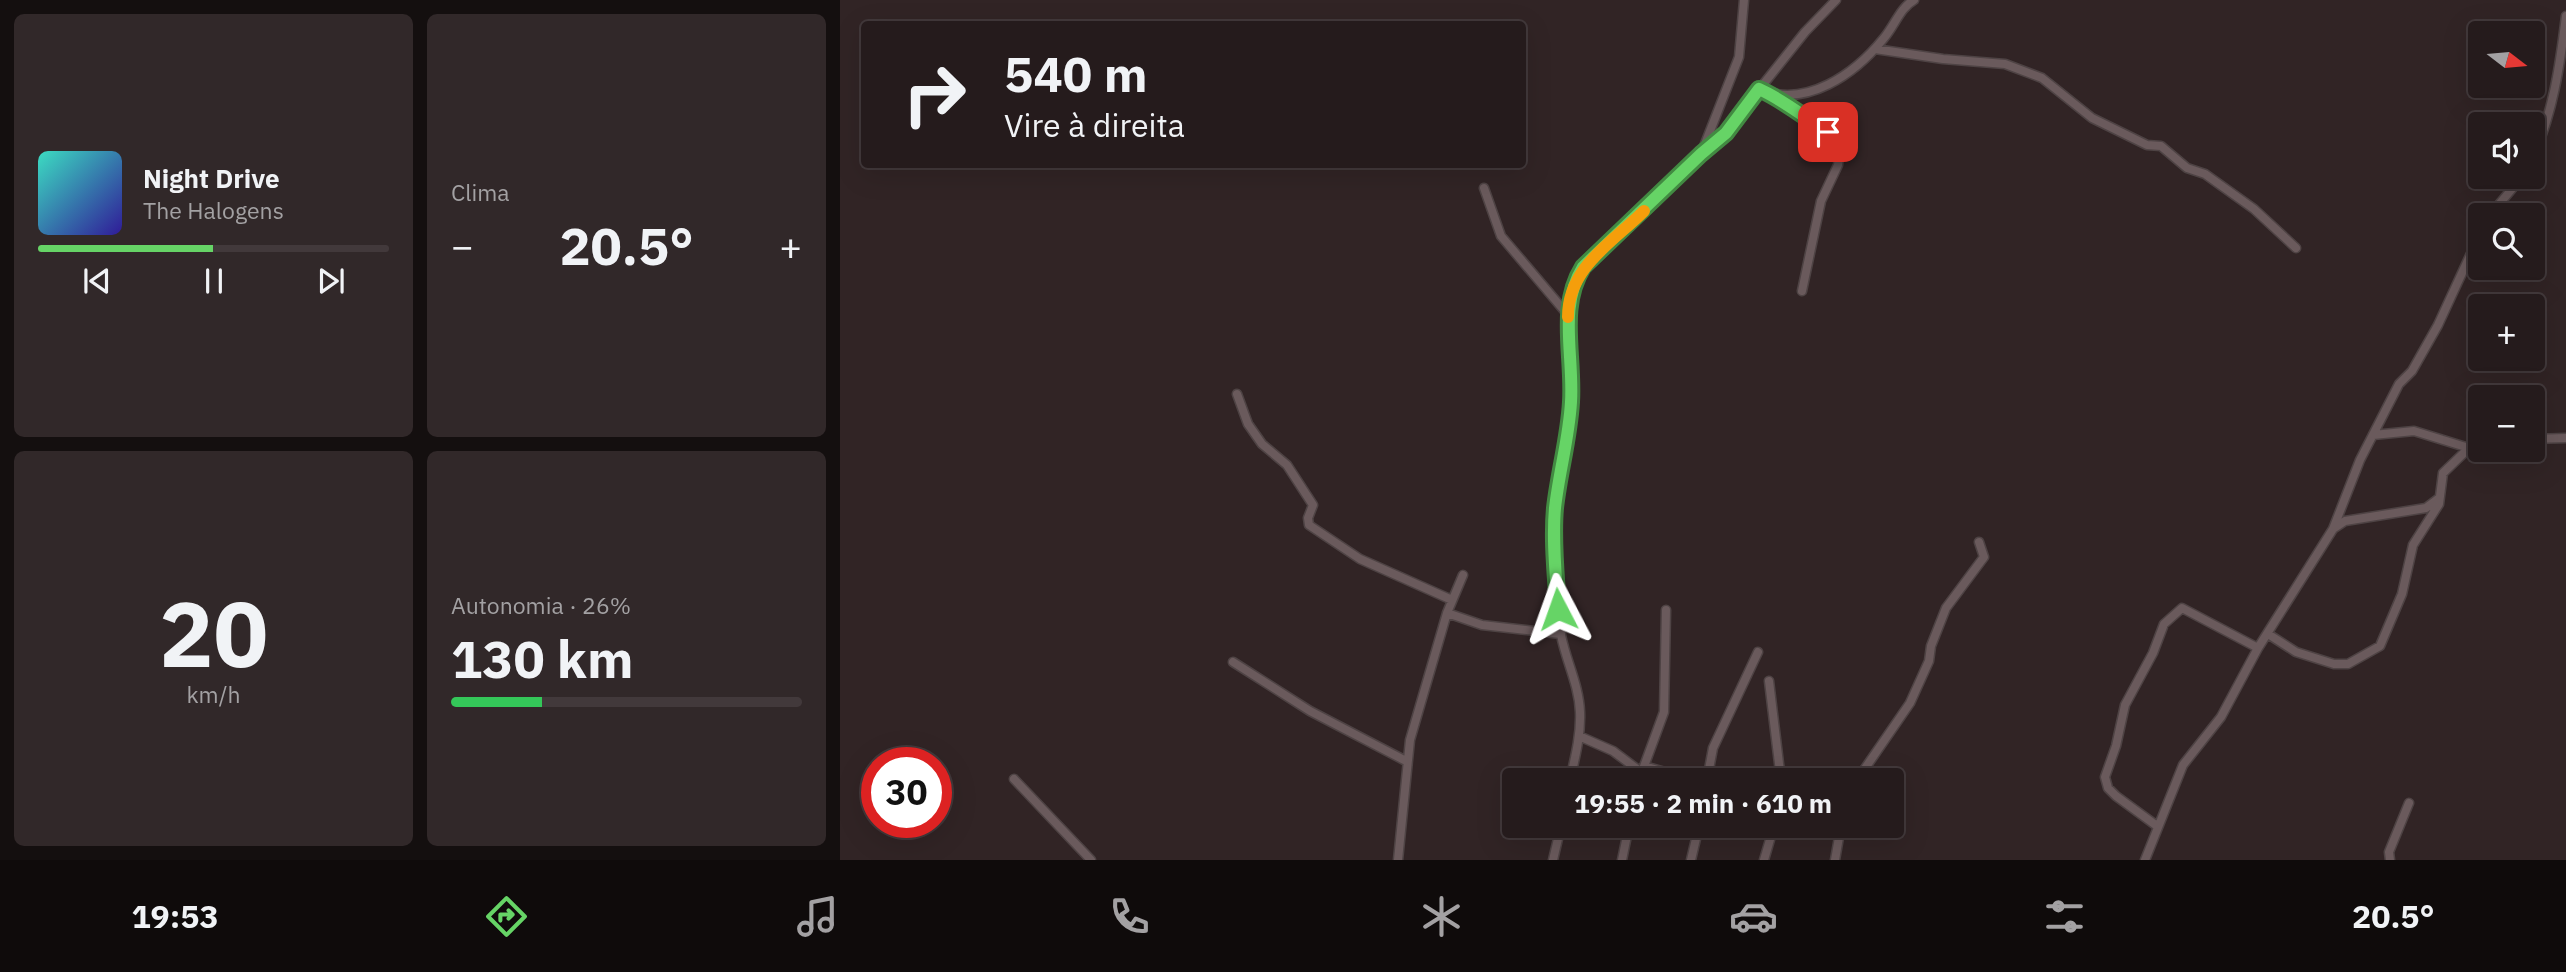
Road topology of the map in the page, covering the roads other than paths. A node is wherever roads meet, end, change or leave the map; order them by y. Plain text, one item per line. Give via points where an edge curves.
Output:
1 (1744, 0) edge
2 (1836, 0) edge
3 (1914, 0) edge
4 (2566, 16) edge
5 (1875, 49) junction
6 (1759, 89) junction
7 (1774, 96) junction
8 (2545, 134) edge
9 (1701, 154) junction
10 (1484, 188) dead end
11 (2512, 189) edge
12 (2500, 203) edge
13 (2296, 248) dead end
14 (2468, 260) edge
15 (1802, 291) dead end
16 (1568, 315) junction
17 (1237, 394) dead end
18 (2373, 435) junction
19 (2566, 438) edge
20 (2545, 439) edge
21 (2468, 448) edge
22 (2468, 449) edge
23 (2440, 498) junction
24 (2333, 529) junction
25 (1979, 542) dead end
26 (1463, 575) dead end
27 (1452, 600) junction
28 (1666, 610) dead end
29 (1447, 613) junction
30 (1560, 634) junction
31 (2268, 634) junction
32 (2258, 648) junction
33 (1758, 652) dead end
34 (1233, 663) dead end
35 (1769, 681) dead end
36 (1578, 736) junction
37 (1406, 761) junction
38 (1572, 768) edge
39 (1635, 768) edge
40 (1643, 768) edge
41 (1709, 768) edge
42 (1780, 768) edge
43 (1865, 768) edge
44 (1014, 779) dead end
45 (2409, 803) dead end
46 (2157, 826) junction
47 (1559, 838) edge
48 (1627, 838) edge
49 (1696, 838) edge
50 (1770, 838) edge
51 (1839, 838) edge
52 (1091, 860) edge
53 (1398, 860) edge
54 (1554, 860) edge
55 (1622, 860) edge
56 (1691, 860) edge
57 (1764, 860) edge
58 (1835, 860) edge
59 (2145, 860) edge
60 (2390, 860) edge

1 - 9 street via 1739,57
2 - 6 street
3 - 5 street
4 - 8 street
5 - 7 street via 1815,91
5 - 13 street via 2005,64 2042,78 2092,118 2147,145 2161,146 2187,168 2205,174 2254,209
6 - 7 street
6 - 9 street via 1726,133
7 - 15 street via 1828,132 1840,149 1838,165 1821,201
9 - 16 street via 1583,267 1573,283
10 - 16 street via 1501,236
11 - 12 street
14 - 18 street via 2438,325 2413,371 2399,384
16 - 30 street via 1571,398 1555,511
17 - 27 street via 1248,424 1262,444 1287,465 1313,505 1309,525 1360,559
18 - 21 street via 2414,431
18 - 24 street
19 - 20 street
22 - 23 street via 2443,473
23 - 24 street via 2426,509 2345,521
23 - 31 street via 2413,545 2386,636 2373,652 2347,664 2334,664 2295,652
24 - 31 street
25 - 43 street via 1984,557 1946,608 1910,703
26 - 27 street
27 - 29 street
28 - 40 street via 1664,712
29 - 30 street via 1482,625
29 - 37 street
30 - 36 street via 1575,683
31 - 32 street
32 - 46 street via 2221,717 2183,765
32 - 46 street via 2182,608 2164,624 2125,705 2105,777 2116,796
33 - 41 street via 1713,748
34 - 37 street via 1310,711
35 - 42 street
36 - 38 street
36 - 39 street via 1613,751
37 - 53 street
44 - 52 street
45 - 60 street
46 - 59 street
47 - 54 street
48 - 55 street
49 - 56 street
50 - 57 street
51 - 58 street

